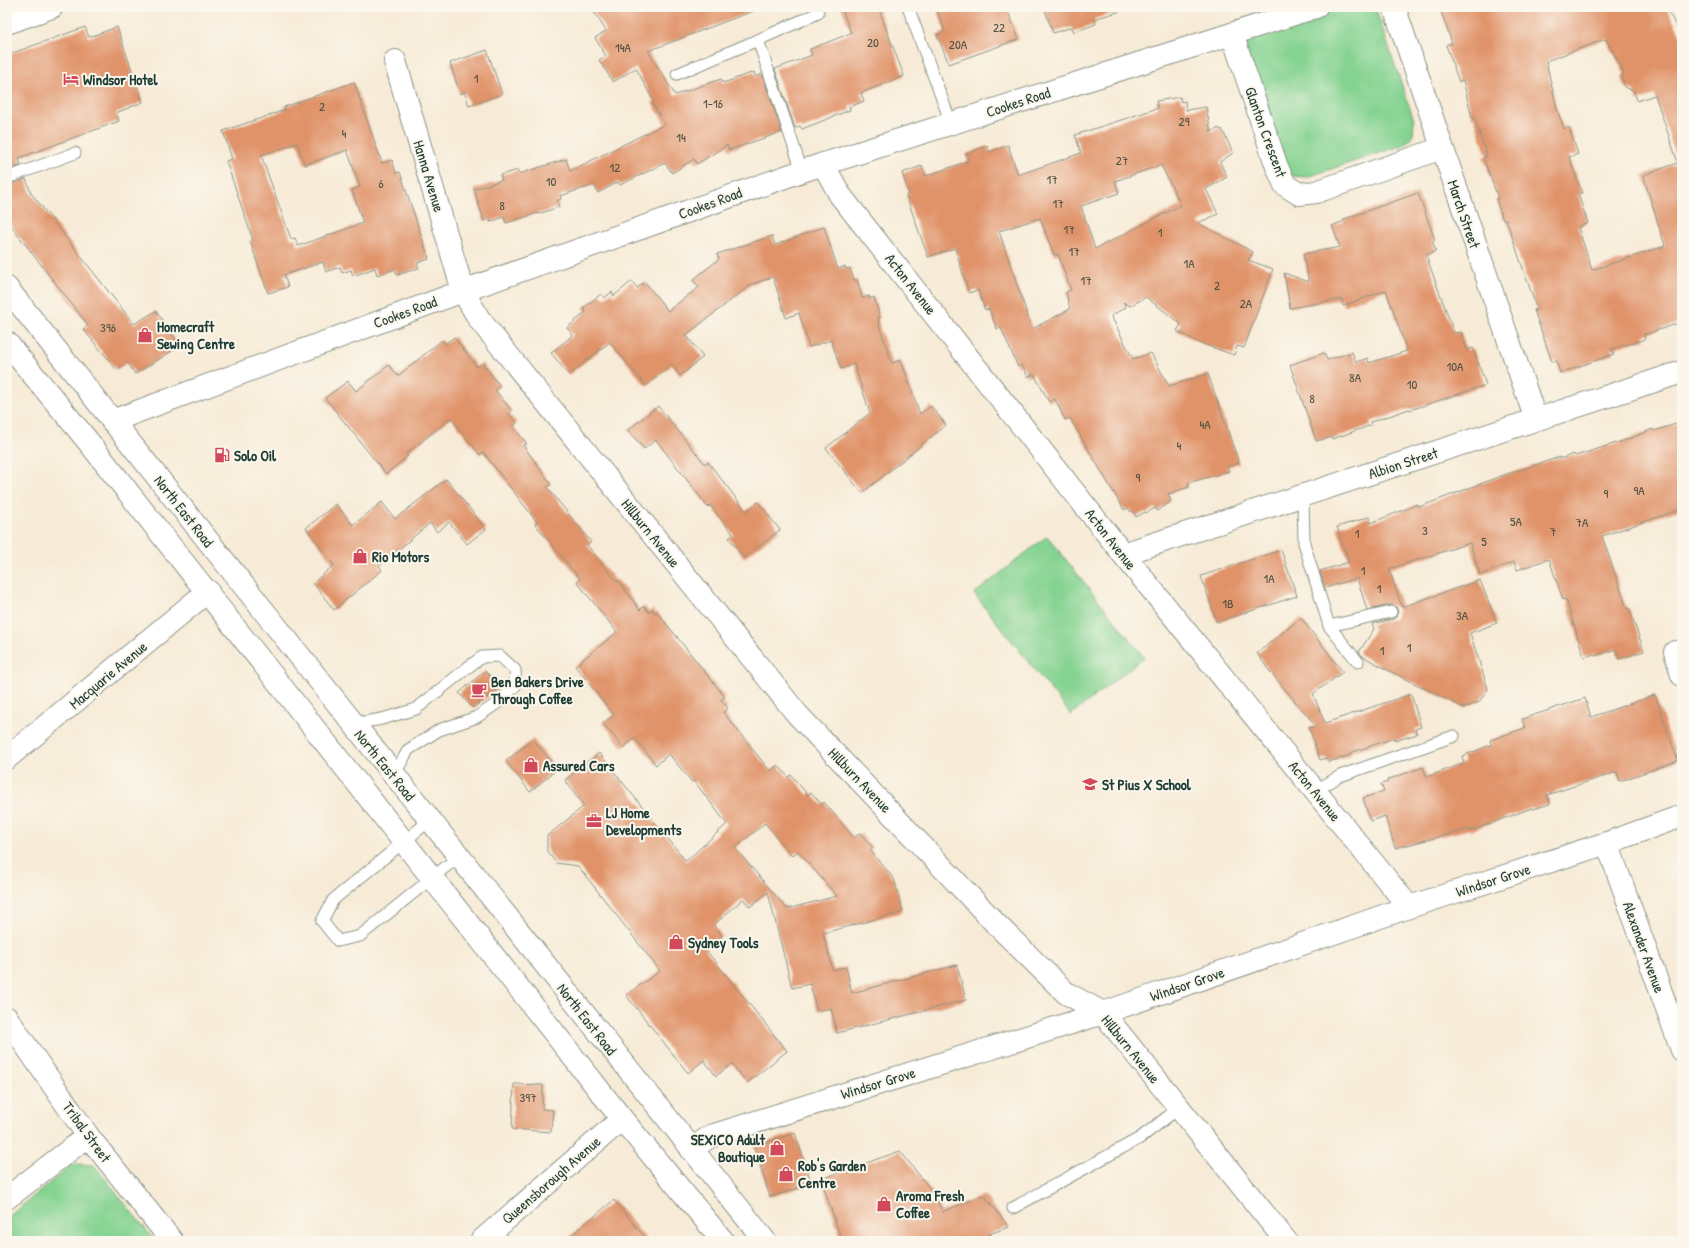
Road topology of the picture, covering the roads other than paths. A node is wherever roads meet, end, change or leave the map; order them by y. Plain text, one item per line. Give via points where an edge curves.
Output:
1 (52, 7) edge
2 (908, 7) edge
3 (1316, 7) edge
4 (1394, 7) edge
5 (818, 13) dead end
6 (7, 23) edge
7 (1232, 34) junction
8 (758, 40) junction
9 (395, 61) dead end
10 (677, 74) dead end
11 (951, 123) junction
12 (1442, 148) junction
13 (75, 153) dead end
14 (823, 164) junction
15 (802, 171) junction
16 (7, 178) edge
17 (7, 288) edge
18 (463, 291) junction
19 (7, 343) edge
20 (1682, 372) edge
21 (1536, 420) junction
22 (112, 421) junction
23 (87, 440) junction
24 (1303, 495) junction
25 (1123, 554) junction
26 (232, 572) junction
27 (208, 591) junction
28 (1391, 612) dead end
29 (1329, 626) junction
30 (1674, 652) dead end
31 (1358, 662) dead end
32 (1682, 675) edge
33 (352, 724) junction
34 (1454, 736) dead end
35 (7, 758) edge
36 (394, 776) junction
37 (1315, 791) junction
38 (1682, 816) edge
39 (430, 821) junction
40 (405, 842) junction
41 (1607, 843) junction
42 (458, 857) junction
43 (432, 877) junction
44 (1409, 908) junction
45 (1103, 1013) junction
46 (7, 1018) edge
47 (1682, 1050) edge
48 (648, 1096) junction
49 (1179, 1108) junction
50 (622, 1119) junction
51 (88, 1136) junction
52 (691, 1149) junction
53 (666, 1172) junction
54 (7, 1198) edge
55 (1013, 1208) dead end
56 (172, 1241) edge
57 (481, 1241) edge
58 (723, 1241) edge
59 (764, 1241) edge
60 (1286, 1241) edge

1 - 6 main road
2 - 11 lane
3 - 7 main road, Cookes Road
4 - 12 main road, March Street
5 - 8 lane
7 - 11 main road, Cookes Road
7 - 12 main road, Glanton Crescent via 1277,167 1285,185 1299,194 1316,192
8 - 10 lane
8 - 15 lane
9 - 18 main road, Hanna Avenue
11 - 14 main road, Cookes Road
12 - 21 main road, March Street
13 - 16 lane
14 - 15 main road, Cookes Road
14 - 25 main road, Acton Avenue via 840,195
15 - 18 main road, Cookes Road
17 - 22 main road, North East Road
18 - 22 main road, Cookes Road
18 - 45 main road, Hillburn Avenue via 479,319 798,714 997,925 1066,993
19 - 23 main road, North East Road
20 - 21 main road, Albion Street
21 - 24 main road, Albion Street
22 - 23 main road, Cookes Road
22 - 26 main road, North East Road
23 - 27 main road, North East Road
24 - 25 main road, Albion Street
24 - 29 lane via 1304,543
25 - 37 main road, Acton Avenue
26 - 27 main road, Macquarie Avenue
26 - 33 main road, North East Road
27 - 35 main road, Macquarie Avenue
27 - 40 main road, North East Road
28 - 29 lane
29 - 31 lane
30 - 32 main road
33 - 36 main road, North East Road
33 - 36 lane via 416,709 482,657 500,656 515,670 516,685 500,702 477,717 439,730 408,750
34 - 37 lane via 1340,776
36 - 39 main road, North East Road
37 - 44 main road, Acton Avenue
38 - 41 main road, Windsor Grove
39 - 40 lane
39 - 42 main road, North East Road
40 - 43 main road, North East Road
40 - 43 lane via 333,900 322,921 338,941 360,936
41 - 44 main road, Windsor Grove
41 - 47 main road, Alexander Avenue
42 - 43 lane
42 - 48 main road, North East Road
43 - 50 main road, North East Road
44 - 45 main road, Windsor Grove
45 - 49 main road, Hillburn Avenue
45 - 52 main road, Windsor Grove via 737,1127 711,1136
46 - 51 main road, Tribal Street
48 - 50 main road, Queensborough Avenue
48 - 52 main road, North East Road
49 - 55 lane via 1140,1138
49 - 60 main road, Hillburn Avenue
50 - 53 main road, North East Road
50 - 57 main road, Queensborough Avenue
51 - 54 main road
51 - 56 main road, Tribal Street
52 - 53 main road, Windsor Grove
52 - 59 main road, North East Road
53 - 58 main road, North East Road

